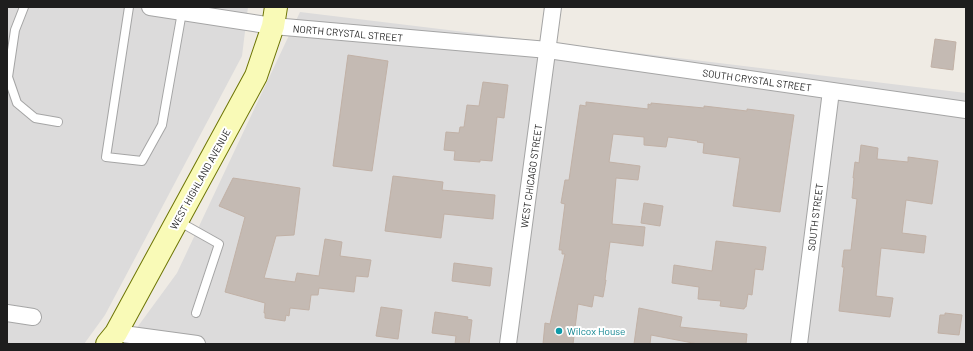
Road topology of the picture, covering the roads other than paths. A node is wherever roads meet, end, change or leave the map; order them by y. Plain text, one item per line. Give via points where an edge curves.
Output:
1 (24, 7) edge
2 (129, 7) edge
3 (150, 7) edge
4 (552, 7) edge
5 (182, 12) junction
6 (275, 17) edge
7 (548, 50) junction
8 (831, 91) junction
9 (966, 110) edge
10 (58, 122) dead end
11 (177, 221) junction
12 (7, 313) edge
13 (196, 313) dead end
14 (33, 317) dead end
15 (112, 338) edge
16 (195, 344) edge
17 (508, 344) edge
18 (799, 344) edge

1 - 10 lane via 15,30 8,76 17,103 35,118
2 - 5 lane via 106,157 142,162 162,124
3 - 5 street, NORTH CRYSTAL STREET
4 - 7 street, WEST CHICAGO STREET
5 - 6 street, NORTH CRYSTAL STREET
6 - 7 street, NORTH CRYSTAL STREET
6 - 11 main road, WEST HIGHLAND AVENUE via 256,76
7 - 8 street, SOUTH CRYSTAL STREET
7 - 17 street, WEST CHICAGO STREET
8 - 9 street, SOUTH CRYSTAL STREET
8 - 18 street, SOUTH STREET
11 - 13 lane via 219,244
11 - 15 main road, WEST HIGHLAND AVENUE
12 - 14 street
15 - 16 street

